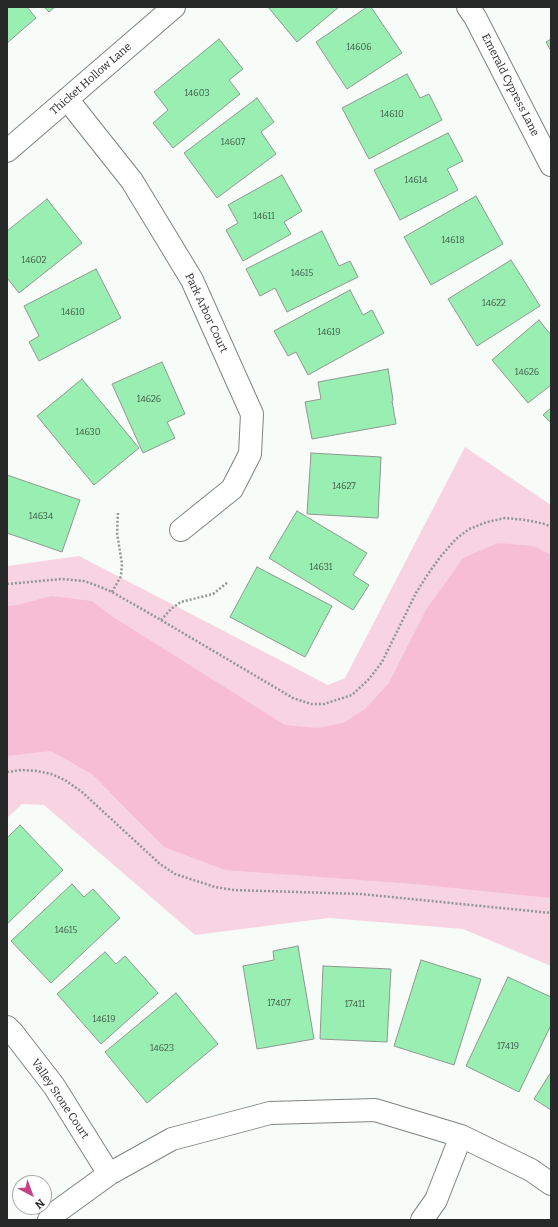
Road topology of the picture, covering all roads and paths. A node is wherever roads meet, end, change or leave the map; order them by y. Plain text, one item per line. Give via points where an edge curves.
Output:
1 (174, 7) edge
2 (468, 7) edge
3 (67, 99) junction
4 (7, 151) edge
5 (551, 165) edge
6 (118, 513) dead end
7 (551, 527) edge
8 (181, 530) dead end
9 (228, 582) dead end
10 (7, 584) edge
11 (112, 592) junction
12 (161, 620) junction
13 (7, 772) edge
14 (551, 913) edge
15 (7, 1027) edge
16 (461, 1136) junction
17 (109, 1174) junction
18 (551, 1184) edge
19 (49, 1220) edge
20 (422, 1220) edge

1 - 3 street, Thicket Hollow Lane
2 - 5 street, Emerald Cypress Lane
3 - 4 street, Thicket Hollow Lane
3 - 8 street, Park Arbor Court via 132,180 192,280 252,414 250,454 232,489
6 - 11 path via 122,564 121,576
7 - 12 path via 526,520 505,518 487,522 461,535 428,574 382,662 369,679 352,695 324,704 311,704 294,698
9 - 12 path via 213,594 181,602
10 - 11 path via 62,579 84,581
11 - 12 path
13 - 14 path via 37,771 65,780 82,792 160,864 176,874 215,887 234,890 361,894
15 - 17 street, Valley Stone Court via 54,1086
16 - 17 street via 375,1110 270,1113 172,1139
16 - 18 street via 531,1170
16 - 20 street via 436,1200
17 - 19 street

